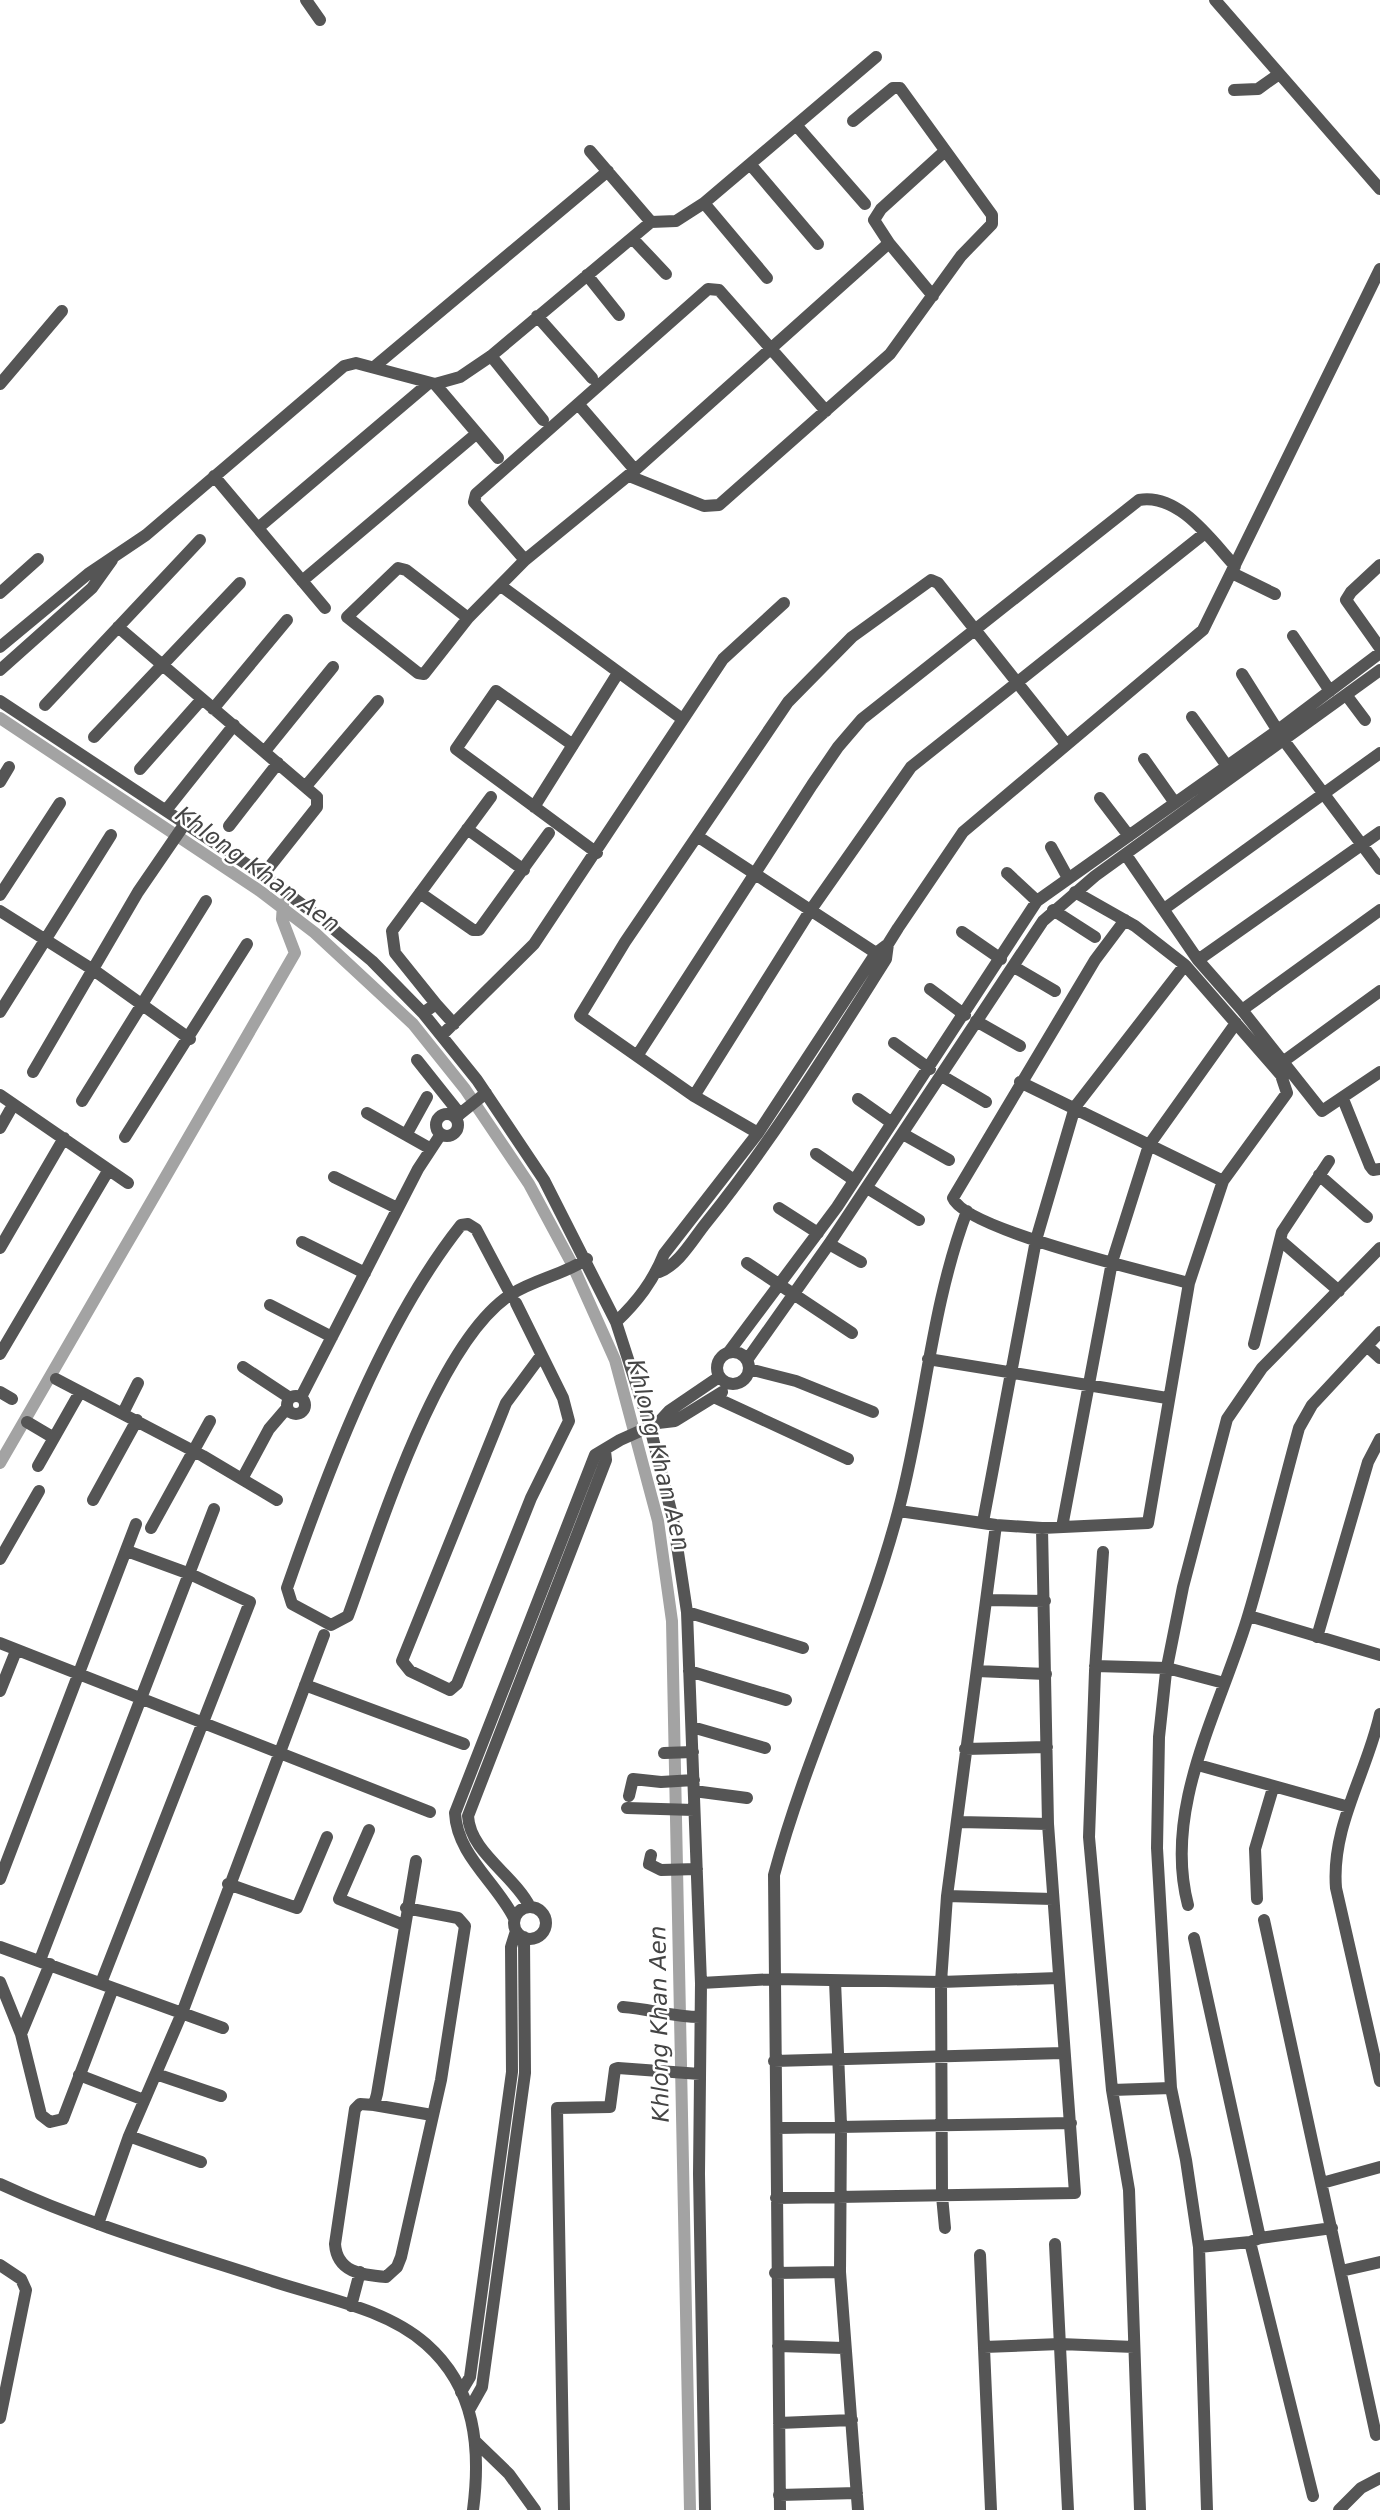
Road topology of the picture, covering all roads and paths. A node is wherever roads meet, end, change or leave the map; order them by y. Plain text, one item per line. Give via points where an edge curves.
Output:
1 (306, 0) edge
2 (1215, 0) edge
3 (320, 20) dead end
4 (876, 57) dead end
5 (1272, 80) junction
6 (1234, 90) dead end
7 (853, 121) dead end
8 (796, 125) junction
9 (590, 150) dead end
10 (945, 151) junction
11 (750, 164) junction
12 (608, 172) junction
13 (1380, 189) edge
14 (704, 203) junction
15 (865, 204) dead end
16 (651, 222) junction
17 (632, 238) junction
18 (889, 243) junction
19 (818, 244) dead end
20 (1380, 270) edge
21 (666, 274) dead end
22 (587, 275) junction
23 (767, 278) dead end
24 (933, 296) junction
25 (62, 311) dead end
26 (619, 315) dead end
27 (537, 316) junction
28 (770, 350) junction
29 (491, 356) junction
30 (374, 367) junction
31 (592, 378) dead end
32 (432, 383) junction
33 (0, 384) edge
34 (579, 405) junction
35 (826, 411) junction
36 (543, 420) dead end
37 (475, 434) junction
38 (498, 458) dead end
39 (632, 473) junction
40 (214, 476) junction
41 (258, 528) junction
42 (1205, 533) junction
43 (200, 540) dead end
44 (114, 556) junction
45 (38, 559) dead end
46 (525, 560) junction
47 (1380, 565) edge
48 (1233, 570) junction
49 (302, 581) junction
50 (240, 583) dead end
51 (501, 586) junction
52 (0, 593) edge
53 (1275, 594) dead end
54 (785, 603) dead end
55 (325, 608) dead end
56 (468, 618) junction
57 (287, 621) dead end
58 (118, 627) junction
59 (975, 629) junction
60 (1293, 636) dead end
61 (0, 647) edge
62 (1380, 650) edge
63 (163, 665) junction
64 (333, 667) dead end
65 (0, 670) edge
66 (1380, 670) edge
67 (618, 673) junction
68 (1241, 674) dead end
69 (1019, 681) junction
70 (1330, 691) junction
71 (1347, 696) junction
72 (202, 699) junction
73 (0, 701) edge
74 (378, 701) dead end
75 (45, 705) dead end
76 (214, 709) junction
77 (1192, 717) dead end
78 (681, 718) junction
79 (1365, 720) dead end
80 (234, 725) junction
81 (1282, 736) junction
82 (94, 737) dead end
83 (1066, 744) junction
84 (573, 745) junction
85 (265, 751) junction
86 (1380, 753) edge
87 (1144, 758) dead end
88 (278, 762) junction
89 (1227, 766) junction
90 (9, 767) dead end
91 (140, 769) dead end
92 (0, 782) edge
93 (306, 786) junction
94 (1208, 788) junction
95 (1323, 794) junction
96 (491, 797) dead end
97 (1100, 798) dead end
98 (60, 803) dead end
99 (1175, 803) junction
100 (534, 807) junction
101 (167, 809) junction
102 (184, 824) junction
103 (229, 826) dead end
104 (467, 830) junction
105 (1380, 832) edge
106 (549, 833) dead end
107 (111, 835) dead end
108 (697, 836) junction
109 (1129, 836) junction
110 (1362, 845) junction
111 (1051, 847) dead end
112 (597, 853) junction
113 (1126, 855) junction
114 (1380, 869) edge
115 (524, 870) junction
116 (1091, 871) junction
117 (754, 873) junction
118 (1007, 873) dead end
119 (263, 875) junction
120 (1068, 878) junction
121 (1075, 892) junction
122 (420, 893) junction
123 (0, 895) edge
124 (206, 901) dead end
125 (1038, 901) junction
126 (1164, 909) junction
127 (1053, 910) junction
128 (1380, 910) edge
129 (0, 911) edge
130 (810, 911) junction
131 (1125, 920) junction
132 (962, 932) dead end
133 (1095, 937) dead end
134 (46, 939) junction
135 (247, 944) dead end
136 (888, 944) junction
137 (876, 953) junction
138 (1001, 959) junction
139 (1198, 960) junction
140 (1185, 965) junction
141 (1014, 967) junction
142 (95, 971) junction
143 (930, 989) dead end
144 (1055, 991) dead end
145 (1380, 991) edge
146 (436, 1004) junction
147 (2, 1005) edge
148 (141, 1005) junction
149 (1242, 1010) junction
150 (423, 1013) junction
151 (971, 1018) junction
152 (1236, 1023) junction
153 (454, 1024) junction
154 (442, 1035) junction
155 (190, 1039) junction
156 (894, 1043) dead end
157 (1020, 1046) dead end
158 (637, 1056) junction
159 (417, 1060) dead end
160 (1284, 1061) junction
161 (813, 1063) junction
162 (33, 1072) dead end
163 (936, 1072) junction
164 (1380, 1072) edge
165 (1020, 1082) junction
166 (484, 1094) junction
167 (0, 1095) edge
168 (694, 1096) junction
169 (919, 1096) junction
170 (427, 1097) dead end
171 (858, 1099) dead end
172 (1343, 1099) junction
173 (82, 1101) dead end
174 (986, 1102) dead end
175 (13, 1105) junction
176 (1075, 1107) junction
177 (367, 1113) dead end
178 (460, 1115) junction
179 (892, 1123) junction
180 (0, 1128) edge
181 (758, 1133) junction
182 (903, 1133) junction
183 (406, 1135) junction
184 (125, 1137) dead end
185 (64, 1138) junction
186 (1149, 1145) junction
187 (431, 1149) junction
188 (816, 1154) dead end
189 (949, 1160) dead end
190 (1329, 1161) dead end
191 (1380, 1169) edge
192 (108, 1171) junction
193 (1319, 1175) junction
194 (334, 1177) dead end
195 (732, 1180) junction
196 (853, 1180) junction
197 (1223, 1181) junction
198 (128, 1184) dead end
199 (867, 1188) junction
200 (397, 1208) junction
201 (779, 1208) dead end
202 (843, 1211) junction
203 (967, 1212) junction
204 (1367, 1217) dead end
205 (919, 1220) dead end
206 (818, 1233) junction
207 (1035, 1240) junction
208 (1280, 1240) junction
209 (302, 1242) dead end
210 (829, 1244) junction
211 (0, 1248) edge
212 (1380, 1248) edge
213 (583, 1261) junction
214 (861, 1262) dead end
215 (1112, 1262) junction
216 (747, 1263) dead end
217 (365, 1273) junction
218 (1189, 1283) junction
219 (780, 1287) junction
220 (1339, 1291) junction
221 (794, 1296) junction
222 (510, 1300) junction
223 (270, 1305) dead end
224 (616, 1322) junction
225 (1380, 1332) edge
226 (852, 1333) dead end
227 (332, 1337) junction
228 (1254, 1344) dead end
229 (1367, 1346) junction
230 (728, 1353) junction
231 (0, 1354) edge
232 (540, 1357) junction
233 (1380, 1358) edge
234 (928, 1359) junction
235 (748, 1364) junction
236 (243, 1367) dead end
237 (1009, 1374) junction
238 (55, 1379) dead end
239 (724, 1380) junction
240 (138, 1383) dead end
241 (1091, 1385) junction
242 (80, 1392) junction
243 (716, 1398) junction
244 (1167, 1398) junction
245 (293, 1401) junction
246 (873, 1412) dead end
247 (123, 1413) junction
248 (137, 1420) junction
249 (210, 1421) dead end
250 (27, 1422) dead end
251 (651, 1427) junction
252 (54, 1438) junction
253 (1380, 1438) edge
254 (194, 1451) junction
255 (605, 1451) junction
256 (848, 1459) dead end
257 (38, 1466) dead end
258 (242, 1479) junction
259 (39, 1491) dead end
260 (93, 1500) dead end
261 (277, 1500) dead end
262 (214, 1508) dead end
263 (899, 1511) junction
264 (989, 1523) junction
265 (136, 1524) dead end
266 (1062, 1527) junction
267 (151, 1528) dead end
268 (1042, 1528) junction
269 (127, 1552) junction
270 (1103, 1552) dead end
271 (0, 1559) edge
272 (190, 1574) junction
273 (987, 1600) junction
274 (1045, 1601) junction
275 (687, 1612) junction
276 (1248, 1616) junction
277 (324, 1635) dead end
278 (1317, 1637) junction
279 (0, 1643) edge
280 (803, 1648) dead end
281 (16, 1651) junction
282 (1380, 1655) edge
283 (1095, 1666) junction
284 (1167, 1668) junction
285 (689, 1671) junction
286 (977, 1671) junction
287 (1046, 1674) junction
288 (79, 1675) junction
289 (1224, 1683) junction
290 (305, 1685) junction
291 (0, 1690) edge
292 (141, 1699) junction
293 (786, 1700) dead end
294 (1380, 1714) edge
295 (203, 1723) junction
296 (692, 1727) junction
297 (1378, 1735) edge
298 (464, 1744) dead end
299 (765, 1748) dead end
300 (1047, 1748) junction
301 (965, 1749) junction
302 (279, 1752) junction
303 (664, 1752) dead end
304 (688, 1752) junction
305 (1198, 1765) junction
306 (690, 1784) junction
307 (1273, 1788) junction
308 (747, 1798) dead end
309 (1349, 1807) junction
310 (689, 1810) junction
311 (430, 1812) dead end
312 (958, 1822) junction
313 (1048, 1824) junction
314 (369, 1830) dead end
315 (327, 1837) dead end
316 (651, 1855) dead end
317 (416, 1861) dead end
318 (691, 1869) junction
319 (0, 1879) edge
320 (228, 1884) junction
321 (947, 1896) junction
322 (1053, 1899) junction
323 (1257, 1899) dead end
324 (1188, 1905) dead end
325 (530, 1907) junction
326 (406, 1908) junction
327 (1264, 1920) dead end
328 (404, 1926) junction
329 (518, 1929) junction
330 (1194, 1938) dead end
331 (0, 1947) edge
332 (45, 1962) junction
333 (1058, 1978) junction
334 (775, 1979) junction
335 (835, 1981) junction
336 (0, 1982) edge
337 (941, 1982) junction
338 (701, 1983) junction
339 (107, 1986) junction
340 (623, 2007) dead end
341 (182, 2013) junction
342 (696, 2017) junction
343 (223, 2028) dead end
344 (21, 2034) junction
345 (1063, 2053) junction
346 (941, 2057) junction
347 (839, 2059) junction
348 (774, 2061) junction
349 (156, 2074) junction
350 (694, 2074) junction
351 (79, 2075) junction
352 (1380, 2081) edge
353 (1171, 2088) junction
354 (1112, 2090) junction
355 (221, 2096) dead end
356 (144, 2100) junction
357 (374, 2105) junction
358 (432, 2115) junction
359 (1071, 2123) junction
360 (841, 2125) junction
361 (942, 2126) junction
362 (777, 2128) junction
363 (129, 2136) junction
364 (201, 2162) dead end
365 (1380, 2167) edge
366 (1322, 2183) junction
367 (0, 2184) edge
368 (504, 2192) junction
369 (942, 2196) junction
370 (841, 2197) junction
371 (776, 2198) junction
372 (98, 2224) junction
373 (945, 2228) dead end
374 (1332, 2228) junction
375 (1255, 2240) junction
376 (1055, 2245) dead end
377 (1199, 2248) junction
378 (980, 2255) dead end
379 (1380, 2262) edge
380 (0, 2265) edge
381 (1341, 2271) junction
382 (360, 2272) junction
383 (840, 2272) junction
384 (775, 2273) junction
385 (351, 2306) junction
386 (1060, 2344) junction
387 (778, 2346) junction
388 (984, 2347) junction
389 (1134, 2347) junction
390 (844, 2348) junction
391 (4, 2373) edge
392 (461, 2392) junction
393 (469, 2410) junction
394 (0, 2418) edge
395 (852, 2420) junction
396 (779, 2423) junction
397 (1376, 2435) dead end
398 (475, 2441) junction
399 (1380, 2478) edge
400 (857, 2493) junction
401 (779, 2495) junction
402 (1313, 2496) dead end
403 (474, 2510) edge
404 (535, 2510) edge
405 (564, 2510) edge
406 (705, 2510) edge
407 (780, 2510) edge
408 (858, 2510) edge
409 (991, 2510) edge
410 (1068, 2510) edge
411 (1140, 2510) edge
412 (1207, 2510) edge
413 (1339, 2510) edge

1 - 3 street
2 - 5 street
4 - 8 street
5 - 6 street
5 - 13 street
7 - 10 street via 893,88 900,88
8 - 11 street
8 - 15 street
9 - 12 street
10 - 18 street via 875,216 875,224
10 - 24 street via 993,217
11 - 14 street
11 - 19 street
12 - 16 street
12 - 30 street
14 - 16 street via 676,221
14 - 23 street
16 - 17 street
17 - 21 street
17 - 22 street
18 - 24 street
18 - 28 street
20 - 48 street
22 - 26 street
22 - 27 street
24 - 35 street via 898,345
25 - 33 street
27 - 29 street
27 - 31 street
28 - 34 street via 712,287
28 - 35 street
28 - 39 street
29 - 32 street via 460,377
29 - 36 street
30 - 32 street
30 - 40 street via 344,366
32 - 37 street
32 - 41 street
34 - 39 street
34 - 46 street via 476,494 474,502
35 - 39 street via 716,507 704,506
37 - 38 street
37 - 49 street
39 - 46 street
40 - 41 street
40 - 44 street via 146,535
41 - 49 street
42 - 48 street
42 - 59 street via 1182,512 1154,499 1139,500
42 - 69 street
43 - 58 street
44 - 61 street
44 - 65 street via 92,588
45 - 52 street
46 - 51 street
47 - 62 street via 1346,600
48 - 53 street
48 - 83 street via 1209,622 1195,638
49 - 55 street
50 - 63 street
51 - 56 street
51 - 67 street
54 - 78 street via 723,659
56 - 56 street via 398,568 347,617 420,674
57 - 76 street
58 - 63 street
58 - 75 street
59 - 69 street
59 - 108 street via 938,583 922,583 852,637 788,702
59 - 117 street via 849,733
60 - 70 street
62 - 70 street
63 - 72 street
63 - 82 street
64 - 85 street
66 - 71 street
67 - 78 street
67 - 84 street
68 - 81 street
69 - 83 street
69 - 130 street via 911,767
70 - 81 street
71 - 79 street
71 - 81 street
72 - 76 street
72 - 91 street
73 - 101 street
74 - 93 street
76 - 80 street
77 - 89 street
78 - 112 street
80 - 85 street
80 - 101 street
81 - 89 street
81 - 94 street
81 - 95 street
83 - 136 street via 963,832
84 - 100 street
84 - 100 street via 496,691 457,747 456,752
85 - 88 street
86 - 95 street
87 - 99 street
88 - 93 street
88 - 103 street
89 - 94 street
90 - 92 street
93 - 119 street via 317,797 317,807
94 - 99 street
94 - 113 street
95 - 110 street
95 - 126 street
96 - 104 street
97 - 109 street
98 - 123 street
99 - 109 street
100 - 112 street
101 - 102 street
102 - 119 street
102 - 142 street
104 - 115 street
104 - 122 street
105 - 110 street
106 - 115 street
107 - 134 street
108 - 117 street
108 - 158 street via 580,1016
109 - 116 street
110 - 114 street
110 - 139 street
111 - 120 street
112 - 153 street via 534,944
113 - 116 street
113 - 126 street
115 - 122 street via 477,931
116 - 120 street
116 - 121 street
117 - 130 street
117 - 158 street
118 - 125 street
119 - 150 street via 334,929
120 - 125 street
121 - 127 street
121 - 131 street
122 - 146 street via 392,931 391,943
124 - 148 street
125 - 138 street
126 - 139 street
127 - 133 street
127 - 141 street
128 - 149 street
129 - 134 street
130 - 137 street
130 - 168 street
131 - 140 street
131 - 165 street
132 - 138 street
134 - 142 street
134 - 147 street
135 - 155 street
136 - 137 street
136 - 161 street via 886,959
137 - 161 street
138 - 151 street
139 - 149 street
140 - 152 street
140 - 176 street
141 - 144 street
141 - 151 street
142 - 148 street
142 - 162 street
143 - 151 street
145 - 160 street
146 - 150 street
146 - 153 street
148 - 155 street
148 - 173 street
149 - 160 street
150 - 154 street
151 - 157 street
151 - 163 street
152 - 186 street
152 - 197 street via 1288,1089
153 - 154 street
154 - 166 street
155 - 184 street
156 - 163 street
158 - 168 street
159 - 178 street
160 - 172 street via 1322,1111
161 - 181 street
161 - 195 street
163 - 169 street
163 - 174 street
164 - 172 street
165 - 176 street
165 - 203 street via 954,1196 954,1203
166 - 178 street
166 - 213 street via 544,1180
167 - 175 street
168 - 181 street
169 - 179 street
169 - 182 street
170 - 183 street
171 - 179 street
172 - 191 street via 1370,1166
175 - 180 street
175 - 185 street
176 - 186 street
176 - 207 street
177 - 183 street
178 - 187 street via 457,1130 450,1136 441,1134
179 - 196 street
181 - 195 street
182 - 189 street
182 - 199 street
183 - 187 street
185 - 192 street
185 - 211 street
186 - 197 street
186 - 215 street
187 - 200 street
188 - 196 street
190 - 193 street
192 - 198 street
192 - 231 street
193 - 204 street
193 - 208 street via 1286,1222
194 - 200 street
195 - 224 street via 668,1268 659,1272
196 - 202 street
197 - 218 street
199 - 202 street
199 - 205 street
200 - 217 street
201 - 206 street
202 - 206 street
202 - 210 street
203 - 207 street
203 - 234 street via 947,1269
206 - 219 street
207 - 215 street
207 - 237 street
208 - 220 street
208 - 228 street
209 - 217 street
210 - 214 street
210 - 221 street
212 - 220 street
213 - 222 street
213 - 224 street
215 - 218 street
215 - 241 street
216 - 219 street
217 - 227 street
218 - 244 street
219 - 221 street
219 - 230 street
220 - 284 street via 1262,1368 1227,1419
221 - 226 street
221 - 235 street
222 - 222 street via 483,1319 444,1377 395,1488 348,1616 331,1625 292,1604 286,1588 362,1394 394,1331 461,1224 475,1229
222 - 232 street
223 - 227 street
224 - 251 street
225 - 229 street
227 - 245 street
229 - 233 street
229 - 276 street via 1303,1418
230 - 235 street via 735,1352
230 - 239 street via 719,1359
232 - 232 street via 563,1398 569,1421 531,1498 457,1684 450,1690 410,1671 402,1661 506,1403
234 - 237 street
234 - 263 street
235 - 239 street via 741,1382
235 - 246 street
236 - 245 street
237 - 241 street
237 - 264 street
238 - 242 street
239 - 243 street
239 - 251 street via 669,1411
240 - 247 street
241 - 244 street
241 - 266 street
242 - 247 street
242 - 252 street
243 - 251 street via 675,1421
243 - 256 street
244 - 266 street via 1148,1523
245 - 258 street via 269,1429
247 - 248 street
248 - 254 street
248 - 260 street
249 - 254 street
250 - 252 street
251 - 255 street
251 - 275 street via 673,1519
252 - 257 street
253 - 278 street via 1368,1462
254 - 258 street
254 - 267 street
255 - 325 street via 606,1460 468,1816 472,1836
255 - 329 street via 590,1465 455,1813 461,1844 506,1903
258 - 261 street
259 - 271 street
262 - 272 street
263 - 264 street
263 - 334 street via 774,1875
264 - 268 street
264 - 273 street
265 - 269 street
266 - 268 street
268 - 274 street
269 - 272 street
269 - 288 street
270 - 283 street
272 - 292 street
272 - 295 street via 250,1600
273 - 274 street
273 - 286 street
274 - 287 street
275 - 280 street
275 - 285 street
276 - 278 street
276 - 289 street
277 - 290 street
278 - 282 street
279 - 281 street
281 - 288 street
281 - 291 street
283 - 284 street
283 - 354 street via 1089,1838
284 - 289 street
284 - 353 street via 1159,1737 1157,1848
285 - 293 street
285 - 296 street
286 - 287 street
286 - 301 street
287 - 300 street
288 - 292 street
288 - 319 street
289 - 305 street
290 - 298 street
290 - 302 street
292 - 295 street
292 - 332 street
294 - 297 street
295 - 302 street
295 - 339 street
296 - 299 street
296 - 304 street
297 - 309 street
300 - 301 street
300 - 313 street
301 - 312 street
302 - 311 street
302 - 320 street
303 - 304 street
304 - 306 street
305 - 307 street
305 - 324 street via 1181,1851
306 - 308 street
306 - 310 street
306 - 310 street via 633,1779 628,1802
307 - 309 street
307 - 323 street via 1255,1849
309 - 352 street via 1339,1833 1336,1888
310 - 318 street
312 - 313 street
312 - 321 street
313 - 322 street
314 - 328 street via 339,1899
315 - 320 street via 297,1908
316 - 318 street via 650,1867
317 - 326 street
318 - 338 street
320 - 341 street
321 - 322 street
321 - 337 street
322 - 333 street
325 - 329 street
325 - 329 street via 543,1914 546,1925 537,1936
326 - 328 street
326 - 358 street via 458,1918 465,1926
327 - 366 street
328 - 357 street
329 - 368 street via 519,2072
330 - 375 street
331 - 332 street
332 - 339 street
332 - 344 street
333 - 337 street
333 - 345 street
334 - 335 street
334 - 338 street
334 - 348 street
335 - 337 street
335 - 347 street
336 - 344 street
337 - 346 street
338 - 342 street
339 - 341 street
339 - 351 street
340 - 342 street
341 - 343 street
341 - 349 street
342 - 350 street
344 - 351 street via 45,2119 62,2120
345 - 346 street
345 - 359 street
346 - 347 street
346 - 361 street
347 - 348 street
347 - 360 street
348 - 362 street
349 - 355 street
349 - 356 street
350 - 405 street via 615,2069 610,2107 564,2106 556,2112
350 - 406 street
351 - 356 street
353 - 354 street
353 - 377 street
354 - 389 street via 1129,2190
356 - 363 street
357 - 358 street
357 - 382 street via 360,2104 355,2109 335,2244 341,2265
358 - 382 street via 400,2262 386,2277
359 - 361 street
359 - 369 street via 1075,2193
360 - 361 street
360 - 362 street
360 - 370 street
361 - 369 street
362 - 371 street
363 - 364 street
363 - 372 street
365 - 366 street
366 - 374 street
367 - 372 street
368 - 392 street via 470,2377
368 - 393 street via 482,2387
369 - 370 street
369 - 373 street
370 - 371 street
370 - 383 street
371 - 384 street
372 - 385 street
374 - 375 street
374 - 381 street
375 - 377 street
375 - 402 street
376 - 386 street
377 - 412 street
378 - 388 street
379 - 381 street
380 - 391 street via 21,2279 26,2290
381 - 397 street
382 - 385 street
383 - 384 street
383 - 390 street
384 - 387 street
385 - 392 street via 407,2329 426,2344
386 - 388 street
386 - 389 street
386 - 410 street
387 - 390 street
387 - 396 street
388 - 409 street
389 - 411 street
390 - 395 street
391 - 394 street
392 - 393 street
393 - 398 street
395 - 396 street
395 - 400 street
396 - 401 street
398 - 403 street
398 - 404 street via 509,2474
399 - 413 street via 1361,2488
400 - 401 street
400 - 408 street
401 - 407 street

